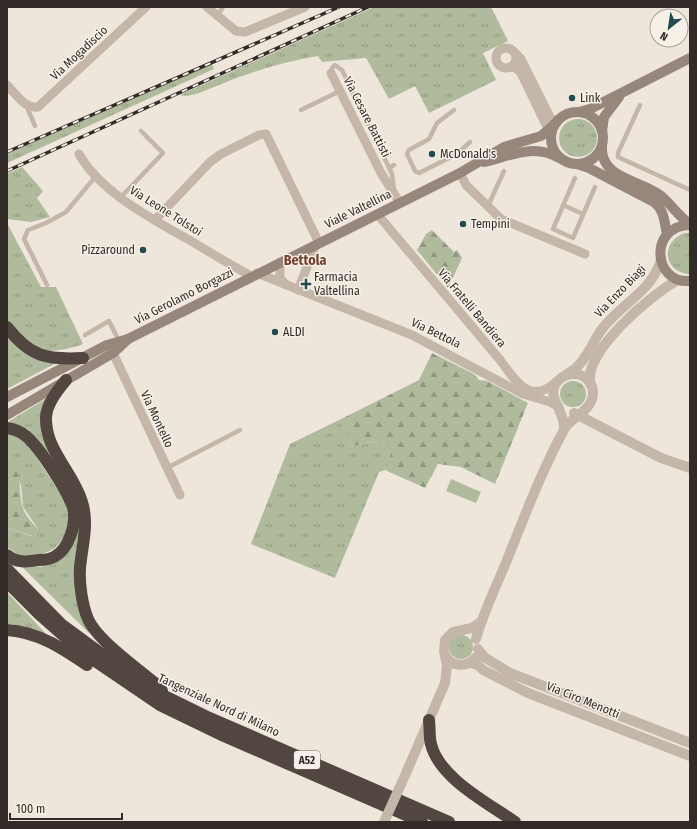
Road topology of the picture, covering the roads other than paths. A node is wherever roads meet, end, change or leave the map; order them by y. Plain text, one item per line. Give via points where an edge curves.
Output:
1 (146, 7) edge
2 (207, 7) edge
3 (305, 7) edge
4 (220, 11) edge
5 (514, 51) junction
6 (690, 58) edge
7 (510, 67) junction
8 (331, 73) joint
9 (7, 85) edge
10 (340, 91) junction
11 (624, 92) junction
12 (26, 105) junction
13 (640, 105) dead end
14 (301, 110) dead end
15 (454, 110) dead end
16 (579, 112) junction
17 (35, 126) dead end
18 (552, 129) junction
19 (141, 131) dead end
20 (602, 131) junction
21 (470, 142) dead end
22 (602, 145) junction
23 (79, 154) dead end
24 (562, 160) junction
25 (477, 164) junction
26 (575, 164) junction
27 (394, 165) dead end
28 (385, 170) junction
29 (504, 172) dead end
30 (460, 173) junction
31 (96, 176) junction
32 (393, 177) joint
33 (575, 178) dead end
34 (595, 187) dead end
35 (690, 190) edge
36 (395, 191) junction
37 (121, 197) junction
38 (400, 203) junction
39 (563, 206) junction
40 (488, 207) junction
41 (583, 214) junction
42 (378, 215) junction
43 (155, 220) junction
44 (690, 224) edge
45 (563, 234) junction
46 (667, 234) junction
47 (558, 243) junction
48 (317, 244) junction
49 (585, 254) dead end
50 (661, 260) junction
51 (280, 262) junction
52 (254, 275) junction
53 (678, 280) junction
54 (690, 281) edge
55 (47, 285) dead end
56 (286, 285) junction
57 (298, 290) junction
58 (7, 327) edge
59 (85, 334) dead end
60 (123, 342) junction
61 (113, 353) junction
62 (84, 358) junction
63 (561, 378) junction
64 (66, 380) junction
65 (591, 385) junction
66 (7, 397) edge
67 (559, 407) junction
68 (581, 411) junction
69 (7, 414) edge
70 (598, 427) junction
71 (7, 428) edge
72 (564, 428) junction
73 (240, 430) dead end
74 (167, 468) junction
75 (690, 468) edge
76 (180, 495) dead end
77 (7, 555) edge
78 (7, 569) edge
79 (7, 582) edge
80 (482, 621) junction
81 (7, 630) edge
82 (462, 630) junction
83 (477, 644) junction
84 (445, 655) junction
85 (467, 664) junction
86 (445, 683) junction
87 (145, 695) junction
88 (165, 697) junction
89 (429, 720) junction
90 (690, 744) edge
91 (690, 756) edge
92 (384, 822) edge
93 (422, 822) edge
94 (448, 822) edge
95 (515, 822) edge

1 - 12 street, Via Mogadiscio via 38,107
2 - 4 street
3 - 4 street via 245,32 236,31
5 - 7 street via 516,60
5 - 7 street via 504,49 497,56 499,65 504,68
5 - 18 street via 521,59 550,117
6 - 11 main road
7 - 18 street via 516,68
8 - 10 street, Via Cesare Battisti
8 - 28 lane via 335,65 342,70
9 - 12 street
10 - 14 lane
10 - 28 street, Via Cesare Battisti
11 - 16 main road
11 - 20 main road via 614,100 606,112
12 - 17 lane
13 - 35 lane via 618,157
15 - 21 lane via 436,123 430,139 409,150 407,154 415,170 419,173 457,154
16 - 18 main road via 565,115
16 - 20 main road via 594,118
18 - 24 main road via 553,149
18 - 25 main road, Viale Valtellina via 535,138 509,144
19 - 37 lane via 163,153
20 - 22 main road
22 - 26 main road via 591,160
22 - 44 main road via 605,161 612,171 660,195
23 - 31 street, Via Leone Tolstoi
24 - 25 main road, Viale Valtellina via 548,152 527,150
24 - 26 main road
25 - 30 main road, Viale Valtellina
26 - 46 main road via 589,168 654,202 664,215
27 - 28 lane
28 - 32 street, Via Cesare Battisti via 386,176
28 - 36 street, Via Cesare Battisti
29 - 40 lane
30 - 38 main road, Viale Valtellina
30 - 40 street via 466,185
31 - 37 street, Via Leone Tolstoi
31 - 55 lane via 66,212 28,230 24,238
32 - 36 lane
33 - 39 lane
34 - 41 lane
36 - 38 street, Via Cesare Battisti
37 - 43 street, Via Leone Tolstoi
38 - 42 main road, Viale Valtellina
39 - 41 lane
39 - 45 lane via 553,229
40 - 47 street via 500,218
41 - 45 lane via 573,238
42 - 48 main road, Viale Valtellina
42 - 63 street, Via Fratelli Bandiera via 501,361 518,385 534,391 547,388
43 - 48 street via 210,162 221,154 266,134
43 - 52 street, Via Leone Tolstoi
44 - 46 main road via 674,228
45 - 47 lane
46 - 50 main road via 661,246
47 - 49 street
48 - 51 main road, Viale Valtellina
48 - 57 street
50 - 53 main road via 664,268
50 - 63 street, Via Enzo Biagi via 658,272 651,282 608,322 580,364
51 - 52 main road, Viale Valtellina
51 - 56 street via 280,278
52 - 56 street, Via Bettola
52 - 60 main road, Via Gerolamo Borgazzi
53 - 54 main road
53 - 65 street, Via Enzo Biagi via 632,313 619,327 592,366 589,377
56 - 57 street, Via Bettola
57 - 67 street, Via Bettola via 412,335 523,394
58 - 62 highway via 23,346 40,356
59 - 60 lane via 109,321
60 - 61 main road, Via Gerolamo Borgazzi
60 - 62 main road, Via Gerolamo Borgazzi
61 - 64 main road, Via Gerolamo Borgazzi
61 - 74 street, Via Montello
62 - 66 main road, Via Gerolamo Borgazzi
63 - 65 street via 579,375
63 - 67 street via 553,395
64 - 69 main road, Via Gerolamo Borgazzi
64 - 88 highway via 50,402 46,415 47,431 49,442 83,502 86,518 80,569 82,594 88,618 97,634 160,687
65 - 68 street via 593,395
67 - 68 street via 566,412
67 - 72 street via 564,418
68 - 70 street
68 - 70 street via 589,414
68 - 72 street
70 - 75 street via 661,458
71 - 77 highway via 26,436 39,450 67,494 73,509 71,535 54,557 24,562
72 - 80 street via 528,507
73 - 74 lane
74 - 76 street, Via Montello
78 - 88 highway, Tangenziale Nord di Milano / A52 via 61,624 148,688
79 - 87 highway, Tangenziale Nord di Milano / A52 via 82,652
80 - 82 street via 472,628
80 - 83 street
81 - 87 highway via 45,639 119,685
82 - 83 street via 468,632
82 - 84 street via 446,638 443,647
83 - 85 street via 475,657
83 - 90 street, Via Ciro Menotti via 484,658 510,672
84 - 85 street via 453,663
84 - 86 street
85 - 86 street via 455,670
85 - 91 street, Via Ciro Menotti via 528,692
86 - 89 street
87 - 93 highway, Tangenziale Nord di Milano / A52 via 224,736
88 - 94 highway, Tangenziale Nord di Milano / A52
89 - 92 street, bridge
89 - 95 highway via 431,744 441,765 457,781

